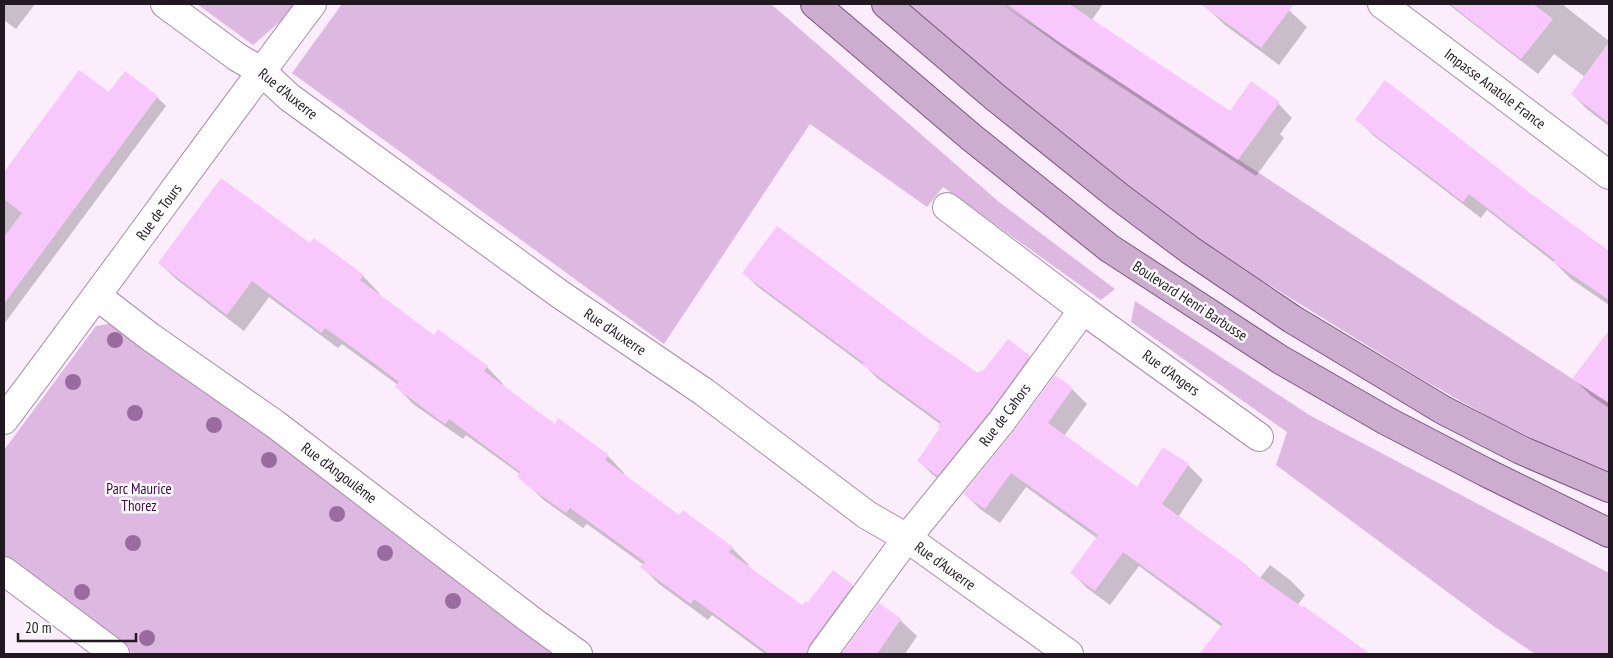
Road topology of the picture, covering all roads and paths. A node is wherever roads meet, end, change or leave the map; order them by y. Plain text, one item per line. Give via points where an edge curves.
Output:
1 (165, 4) edge
2 (312, 4) edge
3 (815, 4) edge
4 (886, 4) edge
5 (1382, 4) edge
6 (262, 71) junction
7 (1609, 175) edge
8 (947, 207) dead end
9 (97, 296) junction
10 (1083, 310) junction
11 (4, 420) edge
12 (1259, 436) dead end
13 (1609, 488) edge
14 (1609, 533) edge
15 (907, 538) junction
16 (4, 571) edge
17 (115, 654) edge
18 (578, 654) edge
19 (822, 654) edge
20 (1070, 654) edge

1 - 6 street, Rue d'Auxerre via 237,57
2 - 6 street, Rue de Tours
3 - 14 main road, Boulevard Henri Barbusse via 971,138 1108,248 1281,360 1385,420
4 - 13 main road via 995,98 1118,196 1190,250 1292,319 1443,410 1521,450
5 - 7 street, Impasse Anatole France
6 - 9 street, Rue de Tours
6 - 15 street, Rue d'Auxerre via 289,97 561,295 704,392 867,514
8 - 10 street
9 - 11 street, Rue de Tours
9 - 18 street, Rue d'Angoulême via 275,424
10 - 12 street, Rue d'Angers
10 - 15 street, Rue de Cahors via 1002,421
15 - 19 street, Rue de Cahors
15 - 20 street, Rue d'Auxerre
16 - 17 street

